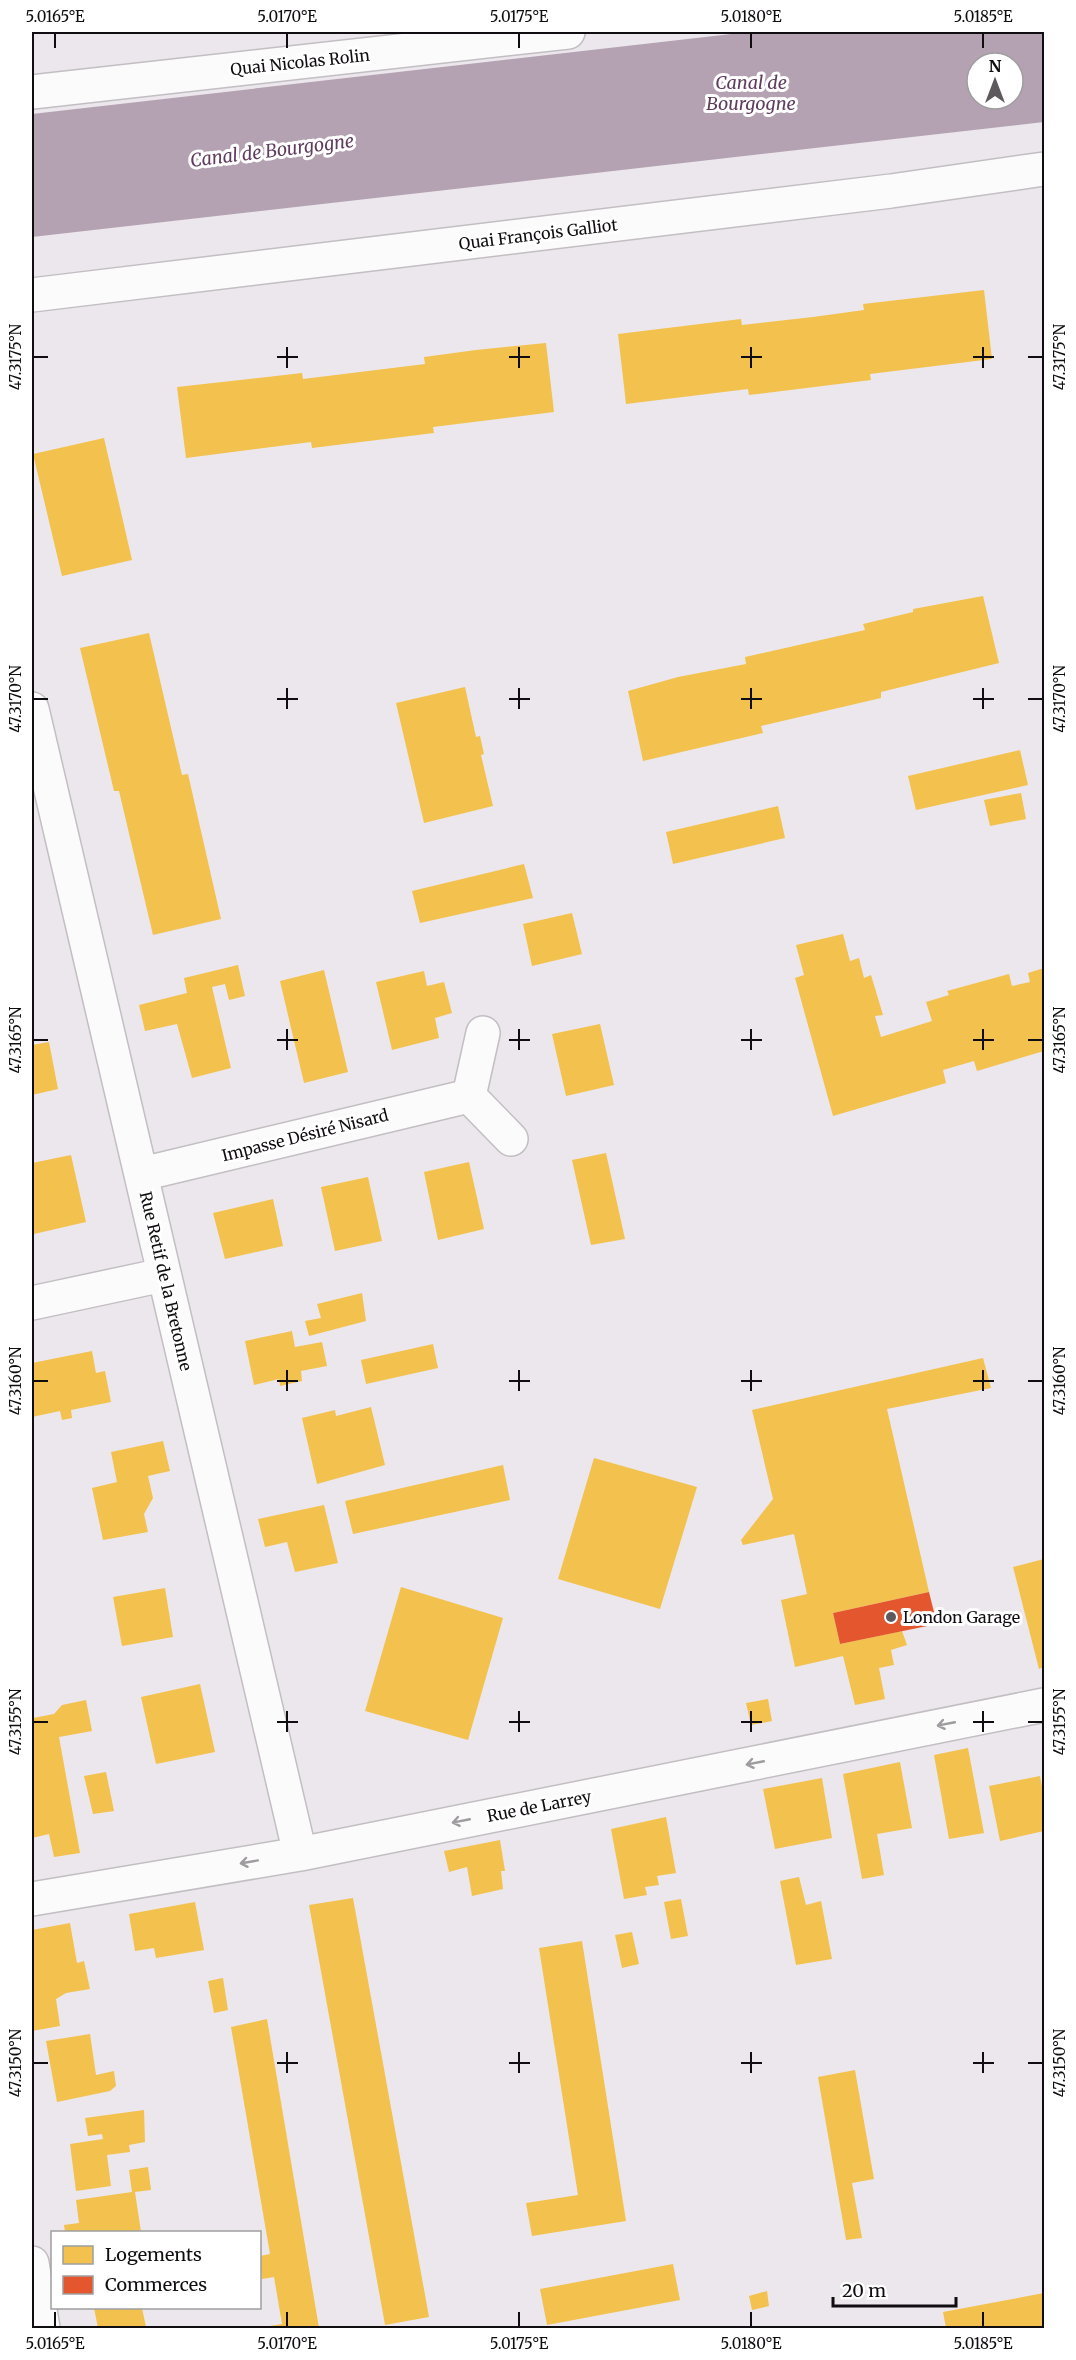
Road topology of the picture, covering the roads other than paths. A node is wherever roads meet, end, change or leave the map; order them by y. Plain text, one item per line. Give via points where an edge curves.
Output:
1 (568, 32) edge
2 (32, 92) edge
3 (1044, 169) edge
4 (32, 295) edge
5 (32, 710) edge
6 (483, 1033) dead end
7 (469, 1096) junction
8 (511, 1139) dead end
9 (142, 1174) junction
10 (163, 1275) junction
11 (32, 1303) edge
12 (1044, 1705) edge
13 (300, 1854) junction
14 (32, 1899) edge
15 (32, 2263) edge
16 (43, 2328) edge

1 - 2 street, Quai Nicolas Rolin
3 - 4 street, Quai François Galliot
5 - 9 street, Rue Retif de la Bretonne
6 - 7 street
7 - 8 street
7 - 9 street, Impasse Désiré Nisard
9 - 10 street, Rue Retif de la Bretonne
10 - 11 street
10 - 13 street, Rue Retif de la Bretonne
12 -> 13 street, Rue de Larrey
13 -> 14 street, Rue de Larrey
15 - 16 street

